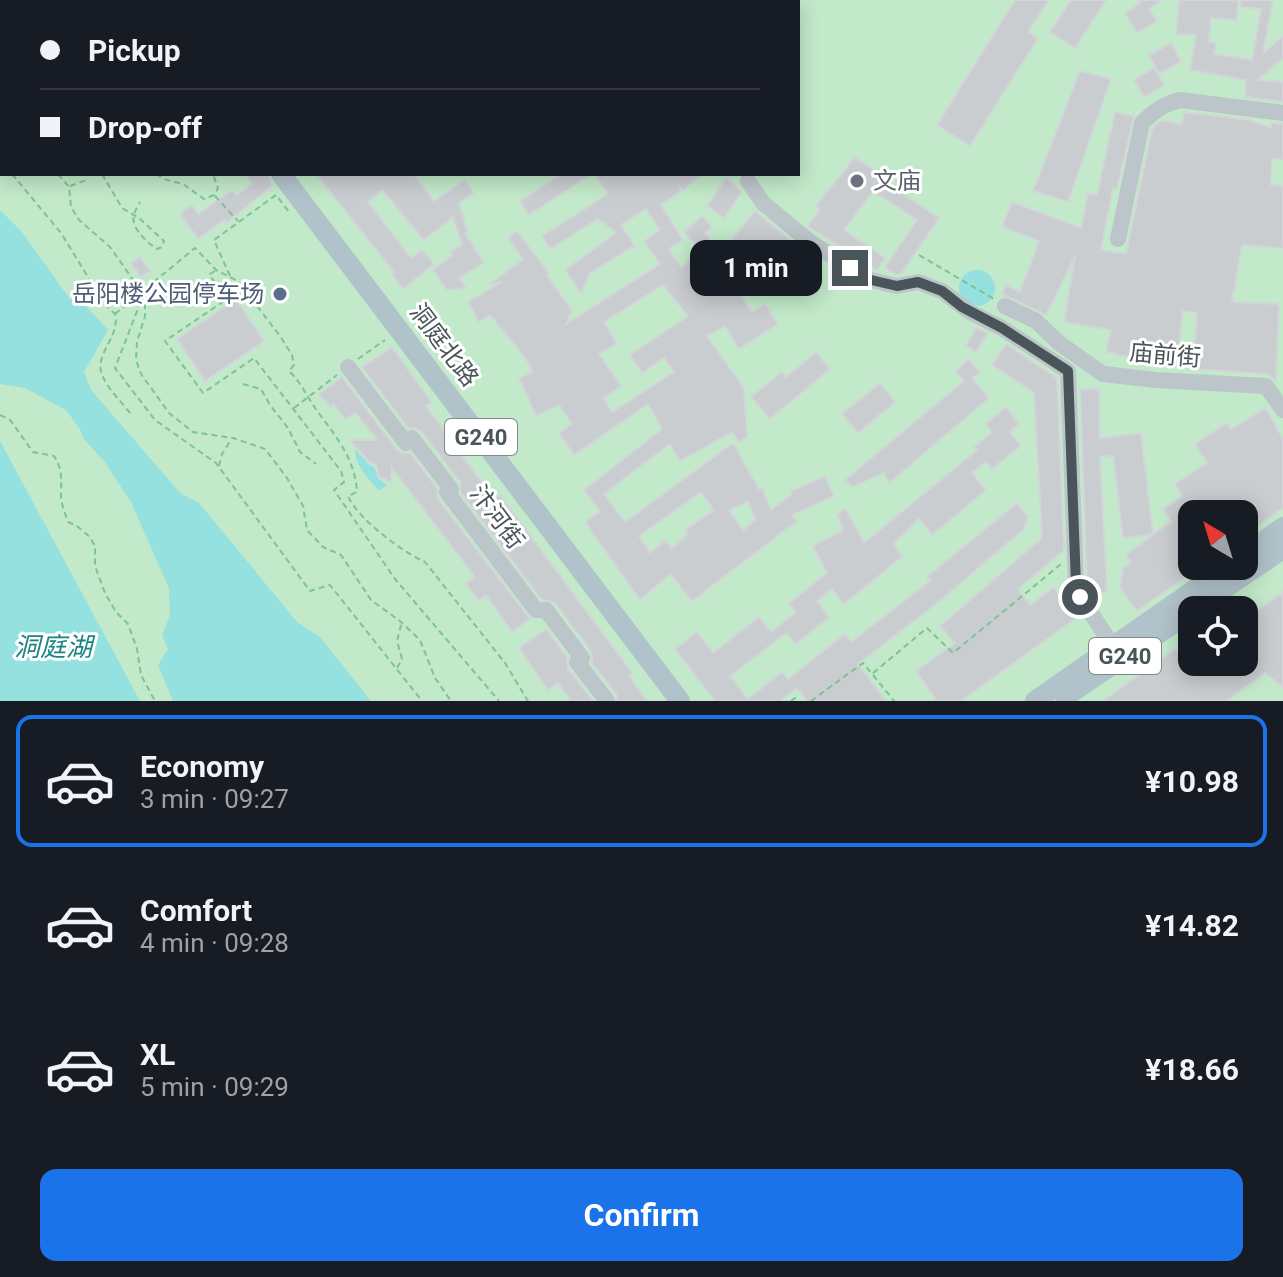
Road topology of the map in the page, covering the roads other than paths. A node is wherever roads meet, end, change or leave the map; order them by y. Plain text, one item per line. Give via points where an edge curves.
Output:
1 (1283, 113) edge
2 (283, 176) edge
3 (292, 176) edge
4 (748, 181) dead end
5 (1118, 239) dead end
6 (1005, 306) road end
7 (348, 367) dead end
8 (1283, 410) edge
9 (1283, 527) edge
10 (1258, 545) edge
11 (1283, 549) edge
12 (1208, 580) edge
13 (1214, 596) edge
14 (1178, 620) edge
15 (1113, 646) junction
16 (607, 701) edge
17 (680, 701) edge
18 (689, 701) edge
19 (1035, 701) edge
20 (1058, 701) edge

1 - 5 street via 1180,100 1151,113 1142,123
2 - 17 main road, 洞庭北路 / G240
3 - 18 main road, 洞庭北路 / G240
4 - 15 street via 763,203 810,242 871,280 897,286 918,282 942,291 1068,371 1076,585
6 - 8 street, 庙前街 via 1036,321 1103,374 1266,386
7 - 16 street, 汴河街 via 406,443 412,438 536,610 546,610
9 - 10 main road
11 - 13 main road, G240
12 - 15 main road, G240
14 - 20 main road, G240
15 - 19 main road, G240

